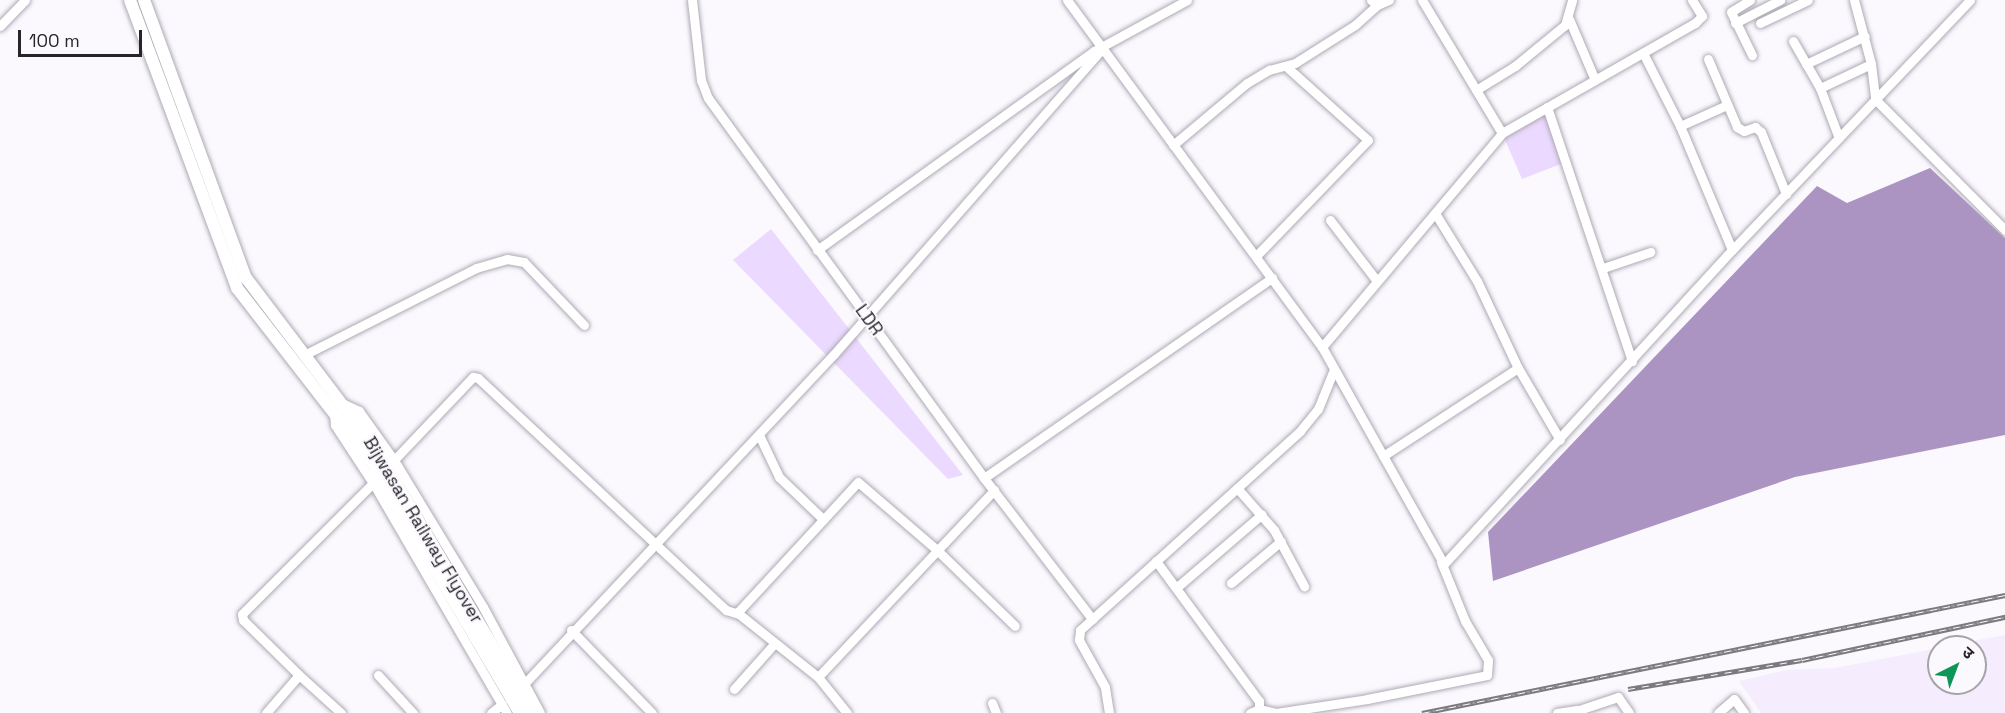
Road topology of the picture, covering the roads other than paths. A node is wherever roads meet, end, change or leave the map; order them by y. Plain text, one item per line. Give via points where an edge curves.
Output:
1 (25, 0) edge
2 (120, 0) edge
3 (130, 0) edge
4 (144, 0) edge
5 (692, 0) edge
6 (1067, 0) edge
7 (1187, 0) edge
8 (1389, 0) edge
9 (1422, 0) edge
10 (1572, 0) edge
11 (1692, 0) edge
12 (1750, 0) edge
13 (1780, 0) edge
14 (1808, 0) edge
15 (1854, 0) edge
16 (1970, 0) edge
17 (1374, 3) edge
18 (1787, 4) edge
19 (138, 18) junction
20 (1569, 19) junction
21 (1735, 23) junction
22 (1760, 23) dead end
23 (0, 26) edge
24 (1865, 36) junction
25 (1793, 41) dead end
26 (1103, 48) junction
27 (1643, 52) junction
28 (1752, 55) dead end
29 (1708, 60) dead end
30 (1806, 64) junction
31 (1872, 64) junction
32 (1287, 67) junction
33 (1595, 80) junction
34 (1820, 88) junction
35 (1476, 90) junction
36 (1875, 99) junction
37 (1727, 105) junction
38 (1547, 107) junction
39 (1680, 126) junction
40 (1502, 133) junction
41 (1839, 138) junction
42 (1173, 145) junction
43 (1786, 194) junction
44 (1435, 213) junction
45 (1330, 220) dead end
46 (2005, 230) edge
47 (817, 250) junction
48 (1732, 250) junction
49 (1650, 252) dead end
50 (1256, 256) junction
51 (1603, 268) junction
52 (1272, 278) junction
53 (1377, 281) junction
54 (867, 317) junction
55 (584, 325) dead end
56 (285, 341) junction
57 (1322, 347) junction
58 (304, 354) junction
59 (1632, 361) junction
60 (1518, 368) junction
61 (1333, 372) junction
62 (338, 411) junction
63 (759, 435) junction
64 (1560, 440) junction
65 (1383, 456) junction
66 (394, 460) junction
67 (984, 478) junction
68 (374, 483) junction
69 (1237, 488) junction
70 (994, 490) junction
71 (1262, 514) junction
72 (823, 519) junction
73 (1281, 542) junction
74 (655, 545) junction
75 (936, 549) junction
76 (1156, 561) junction
77 (1441, 562) junction
78 (1231, 583) dead end
79 (1304, 586) dead end
80 (1176, 588) junction
81 (737, 613) junction
82 (1092, 619) junction
83 (1016, 626) dead end
84 (571, 630) junction
85 (774, 644) junction
86 (299, 675) junction
87 (378, 675) dead end
88 (818, 677) junction
89 (525, 683) junction
90 (734, 689) dead end
91 (992, 703) dead end
92 (502, 704) junction
93 (1254, 711) edge
94 (1580, 711) edge
95 (266, 713) edge
96 (341, 713) edge
97 (413, 713) edge
98 (491, 713) edge
99 (507, 713) edge
100 (520, 713) edge
101 (532, 713) edge
102 (540, 713) edge
103 (652, 713) edge
104 (847, 713) edge
105 (996, 713) edge
106 (1109, 713) edge
107 (1557, 713) edge
108 (1629, 713) edge
109 (1718, 713) edge
110 (1744, 713) edge

1 - 23 street
2 - 19 main road
3 - 19 main road
4 - 56 main road via 239,262
5 - 47 street, LDR via 701,80 708,98
6 - 26 street
7 - 26 street
8 - 17 street
9 - 35 street
10 - 20 street
11 - 27 street via 1702,16 1699,21
12 - 21 street via 1731,10
13 - 21 street
14 - 18 street
15 - 24 street
16 - 36 street
17 - 32 street via 1355,25
18 - 22 street
19 - 56 main road via 221,250 244,301
20 - 33 street
20 - 35 street via 1515,66
21 - 28 street
24 - 30 street
24 - 31 street
25 - 30 street
26 - 42 street
26 - 47 street via 1000,117
26 - 54 street
27 - 33 street
27 - 39 street
29 - 37 street
30 - 34 street
31 - 34 street
31 - 36 street
32 - 42 street via 1269,69 1247,83
32 - 50 street via 1368,141
33 - 38 street
34 - 41 street
35 - 40 street
36 - 41 street
36 - 46 street
37 - 39 street
37 - 43 street via 1740,130 1755,127 1761,132
38 - 40 street
38 - 51 street
39 - 48 street
40 - 44 street
41 - 43 street
42 - 50 street
43 - 48 street
44 - 53 street
44 - 60 street via 1477,282
45 - 53 street
47 - 54 street, LDR
48 - 59 street
49 - 51 street
50 - 52 street
51 - 59 street
52 - 57 street
52 - 67 street
53 - 57 street
54 - 63 street
54 - 67 street, LDR
55 - 58 street via 524,262 507,259 476,268
56 - 58 main road, Bijwasan Railway Flyover
56 - 62 main road
57 - 61 street
58 - 62 main road, Bijwasan Railway Flyover
59 - 64 street
60 - 64 street
60 - 65 street
61 - 65 street
61 - 69 street via 1327,392 1307,423
62 - 66 street via 359,411
62 - 68 street via 334,425
62 - 100 main road, Bijwasan Railway Flyover
62 - 101 main road, Bijwasan Railway Flyover via 355,421 395,480
63 - 72 street via 779,477
63 - 74 street
64 - 77 street via 1451,561
65 - 77 street
66 - 74 street via 476,377
66 - 89 street
67 - 70 street, LDR
68 - 86 street via 241,616
68 - 92 street
69 - 71 street
69 - 76 street
70 - 75 street
70 - 82 street, LDR
71 - 73 street
71 - 80 street
72 - 75 street via 855,483 862,483
72 - 81 street
73 - 78 street
73 - 79 street
74 - 81 street via 726,610
74 - 84 street
75 - 83 street
75 - 88 street
76 - 80 street
76 - 82 street
77 - 93 street via 1465,621 1488,660 1488,675 1367,699 1276,712
80 - 93 street via 1258,702
81 - 85 street
82 - 106 street via 1080,630 1079,640 1105,687
84 - 89 street
84 - 103 street
85 - 88 street
85 - 90 street
86 - 95 street
86 - 96 street
87 - 97 street
88 - 104 street
89 - 102 street
91 - 105 street
92 - 98 street
92 - 99 street
94 - 107 street
94 - 108 street via 1618,697
109 - 110 street via 1734,699

